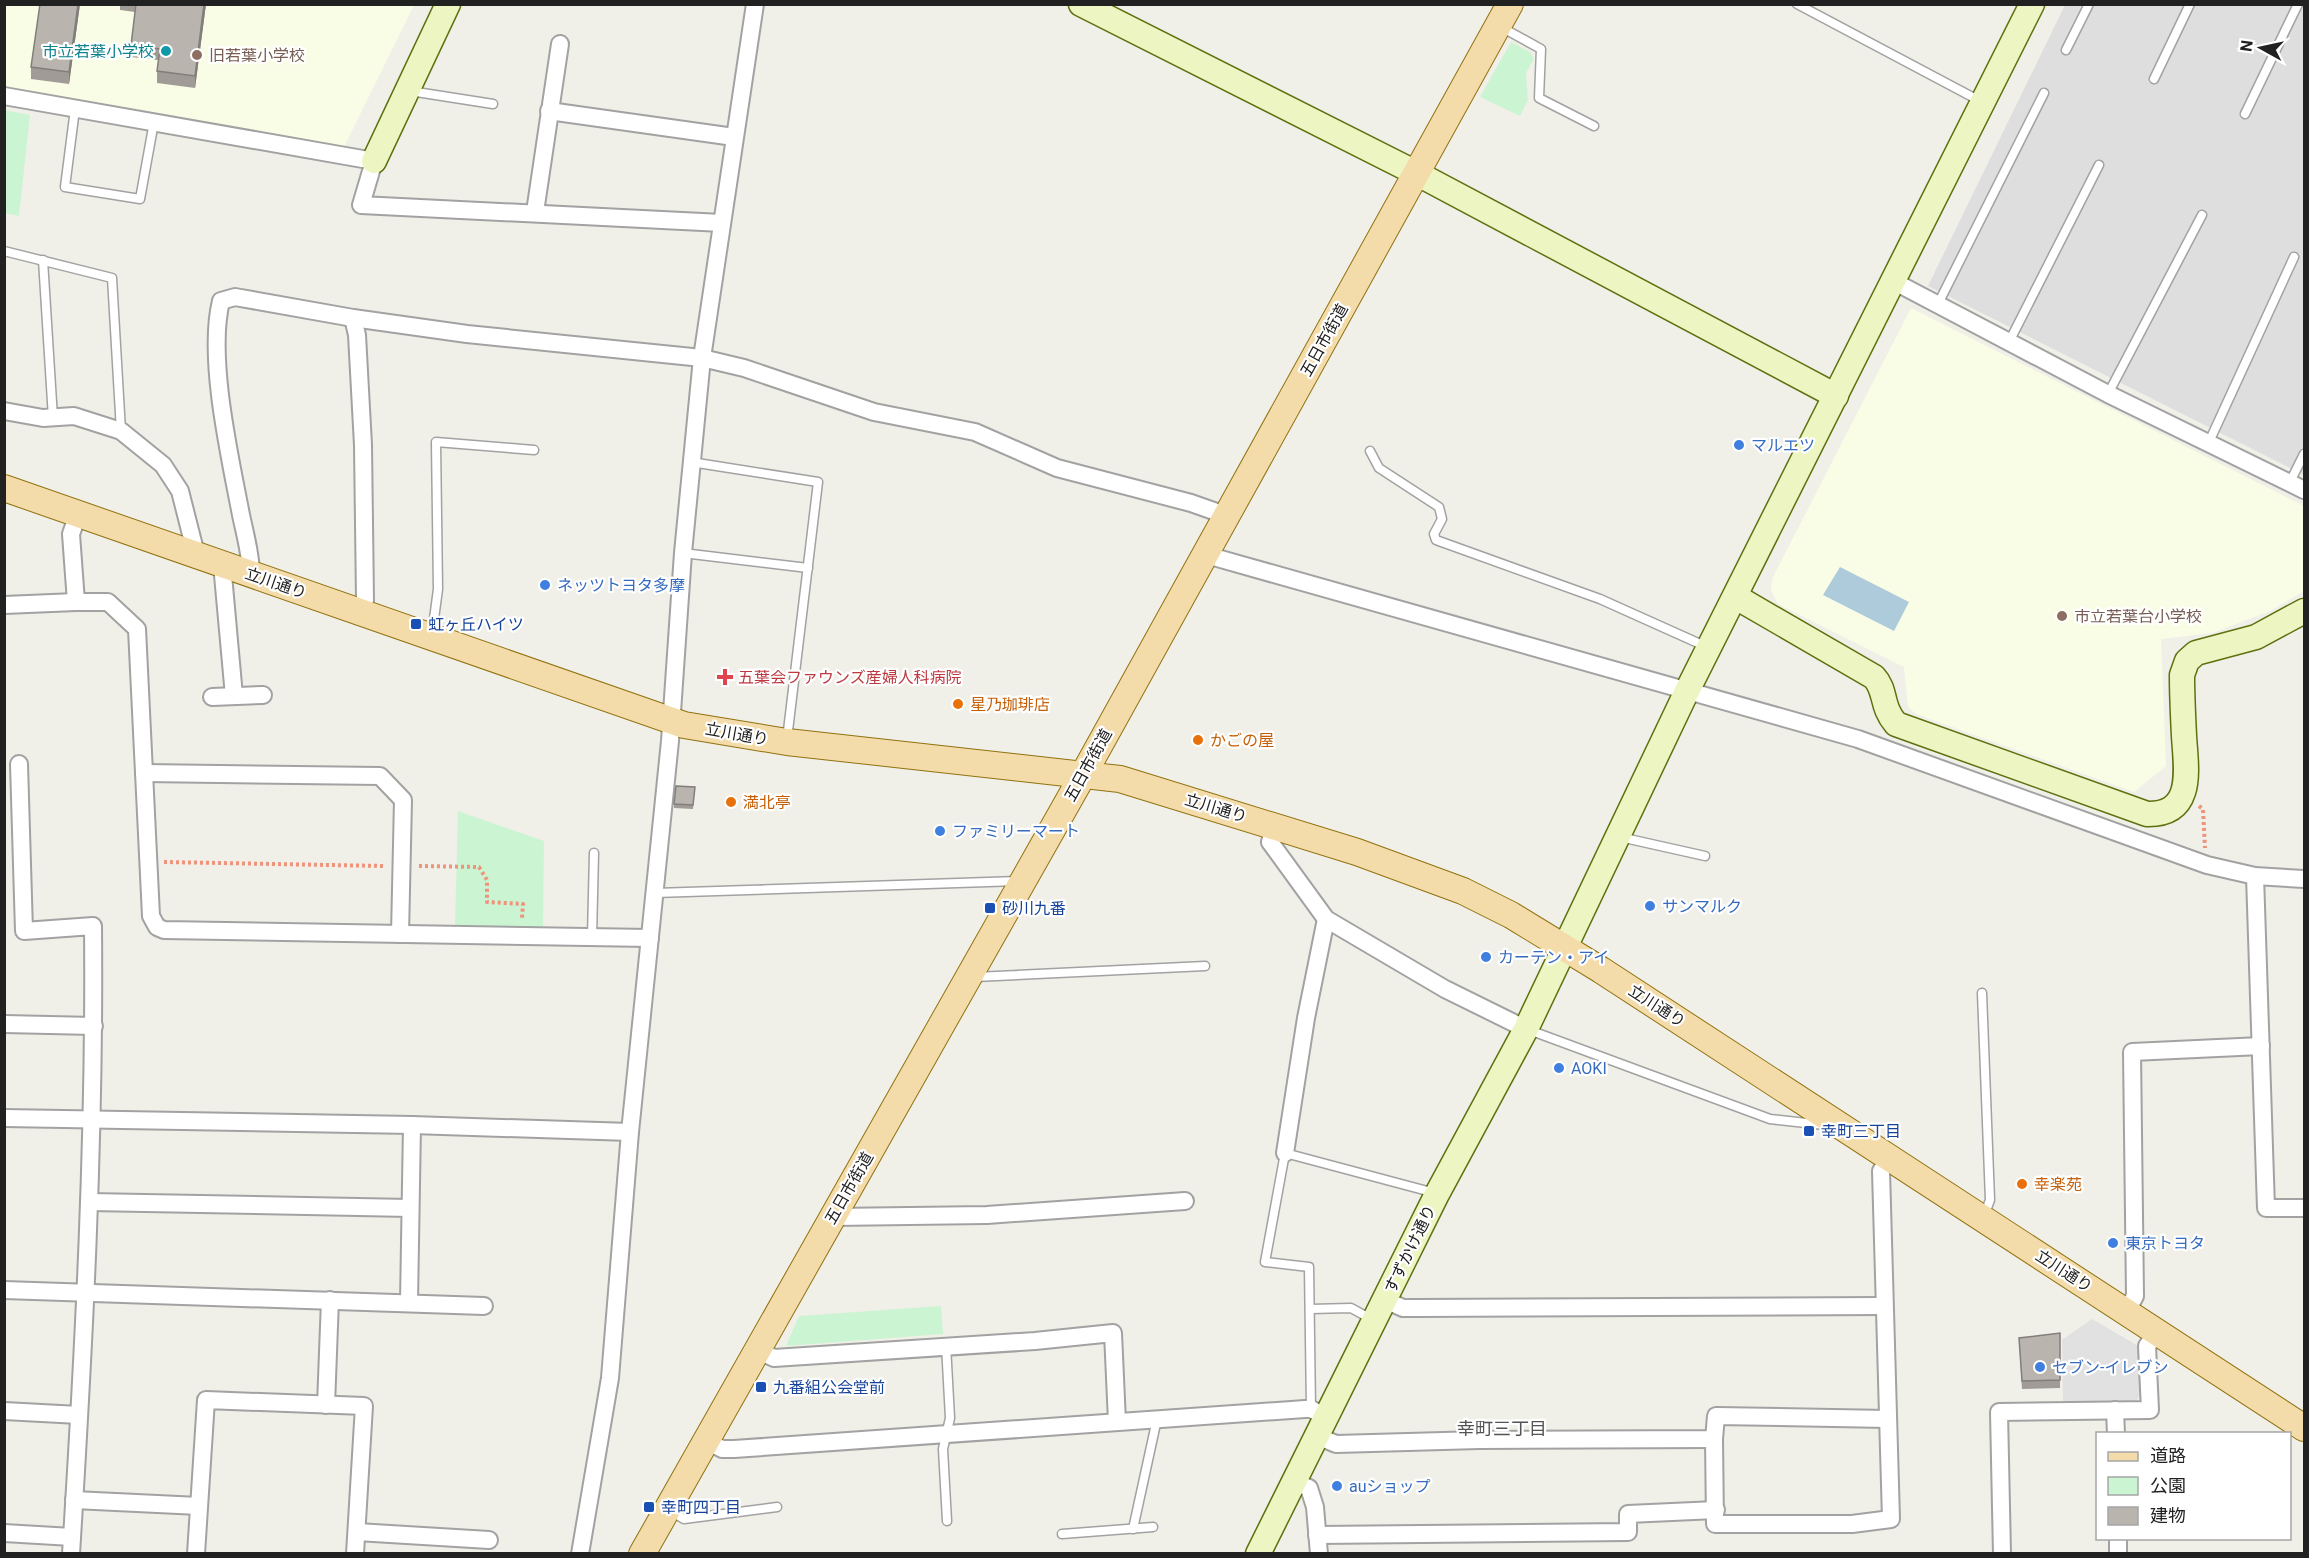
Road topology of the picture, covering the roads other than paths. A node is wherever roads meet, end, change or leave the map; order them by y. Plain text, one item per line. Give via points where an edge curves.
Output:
1 (448, 4) edge
2 (755, 4) edge
3 (1081, 4) edge
4 (1797, 4) edge
5 (2032, 4) edge
6 (2089, 4) edge
7 (2190, 4) edge
8 (2298, 4) edge
9 (1504, 15) edge
10 (560, 44) dead end
11 (2066, 50) dead end
12 (2154, 80) dead end
13 (407, 91) junction
14 (2044, 93) dead end
15 (4, 96) edge
16 (1983, 102) junction
17 (493, 104) dead end
18 (75, 109) junction
19 (549, 111) junction
20 (2245, 114) dead end
21 (154, 122) junction
22 (1594, 126) dead end
23 (734, 137) junction
24 (374, 161) junction
25 (2099, 165) dead end
26 (1418, 174) junction
27 (535, 212) junction
28 (2202, 215) dead end
29 (722, 223) junction
30 (4, 251) edge
31 (2294, 257) dead end
32 (43, 260) junction
33 (1893, 281) junction
34 (1938, 304) junction
35 (353, 318) junction
36 (2009, 342) junction
37 (702, 358) junction
38 (2108, 394) junction
39 (1836, 396) junction
40 (4, 411) edge
41 (53, 418) junction
42 (121, 431) junction
43 (2209, 442) junction
44 (534, 450) dead end
45 (1370, 451) dead end
46 (2304, 453) edge
47 (691, 462) junction
48 (2297, 486) edge
49 (4, 488) edge
50 (78, 514) junction
51 (1225, 515) junction
52 (683, 553) junction
53 (1203, 554) junction
54 (196, 555) junction
55 (222, 564) junction
56 (808, 568) junction
57 (251, 574) junction
58 (1736, 597) junction
59 (76, 602) junction
60 (4, 605) edge
61 (2304, 611) edge
62 (361, 612) junction
63 (432, 637) junction
64 (1710, 649) junction
65 (1686, 693) junction
66 (263, 695) dead end
67 (234, 696) junction
68 (212, 697) dead end
69 (672, 721) junction
70 (787, 742) junction
71 (20, 764) dead end
72 (144, 773) junction
73 (1083, 775) junction
74 (1275, 826) junction
75 (1617, 836) junction
76 (594, 853) dead end
77 (1705, 856) dead end
78 (2255, 876) junction
79 (2304, 879) edge
80 (1023, 881) junction
81 (655, 892) junction
82 (1326, 919) junction
83 (400, 934) junction
84 (592, 937) junction
85 (650, 938) junction
86 (1563, 946) junction
87 (1204, 966) dead end
88 (968, 977) junction
89 (1982, 993) dead end
90 (4, 1024) edge
91 (94, 1026) junction
92 (1526, 1029) junction
93 (2261, 1046) junction
94 (4, 1118) edge
95 (92, 1121) junction
96 (412, 1125) junction
97 (1843, 1127) junction
98 (630, 1132) junction
99 (1285, 1153) junction
100 (1890, 1157) junction
101 (1437, 1194) junction
102 (1185, 1201) dead end
103 (89, 1202) junction
104 (410, 1208) junction
105 (2304, 1208) edge
106 (833, 1217) junction
107 (1983, 1218) junction
108 (4, 1290) edge
109 (87, 1294) junction
110 (330, 1300) junction
111 (409, 1302) junction
112 (484, 1306) dead end
113 (1884, 1306) junction
114 (1310, 1310) junction
115 (1380, 1310) junction
116 (2126, 1312) junction
117 (2157, 1332) junction
118 (946, 1344) junction
119 (757, 1350) junction
120 (326, 1405) junction
121 (2115, 1410) junction
122 (4, 1412) edge
123 (80, 1415) junction
124 (1157, 1419) junction
125 (1888, 1419) junction
126 (1318, 1420) junction
127 (1118, 1422) junction
128 (2304, 1428) edge
129 (2116, 1432) edge
130 (948, 1435) junction
131 (1714, 1439) junction
132 (707, 1441) junction
133 (1295, 1482) junction
134 (74, 1500) junction
135 (199, 1506) junction
136 (777, 1507) dead end
137 (668, 1509) junction
138 (1716, 1510) junction
139 (947, 1521) dead end
140 (1154, 1527) dead end
141 (1133, 1528) junction
142 (357, 1532) junction
143 (4, 1533) edge
144 (1062, 1534) dead end
145 (1317, 1535) junction
146 (489, 1540) dead end
147 (72, 1545) edge
148 (196, 1554) edge
149 (355, 1554) edge
150 (580, 1554) edge
151 (642, 1554) edge
152 (1258, 1554) edge
153 (1319, 1554) edge
154 (2002, 1554) edge

1 - 13 street
2 - 23 street
3 - 26 street
4 - 16 lane
5 - 16 street, すずかけ通り
6 - 11 lane
7 - 12 lane
8 - 20 lane
9 - 22 lane via 1541,49 1539,98
9 - 26 main road, 五日市街道
10 - 19 street
13 - 17 lane
13 - 24 street
14 - 34 lane
15 - 18 street
16 - 33 street, すずかけ通り
18 - 21 street
18 - 21 lane via 65,187 140,199
19 - 23 street
19 - 27 street
21 - 24 street
23 - 29 street
24 - 27 street via 361,205
25 - 36 lane
26 - 39 street
26 - 51 main road, 五日市街道
27 - 29 street
28 - 38 lane
29 - 37 street
30 - 32 lane
31 - 43 lane
32 - 41 lane
32 - 42 lane via 112,278
33 - 34 street
33 - 39 street, すずかけ通り
34 - 36 street
35 - 37 street via 492,337
35 - 57 street via 235,297 221,301 217,340 222,401
35 - 62 street via 363,445 365,600
36 - 38 street
37 - 47 street
37 - 51 street via 744,368 874,412 975,432 1057,468
38 - 43 street
39 - 58 street, すずかけ通り
40 - 41 street
41 - 42 street via 74,416
42 - 54 street via 163,465 180,491
43 - 48 street
44 - 63 lane via 436,442 438,589
45 - 64 lane via 1379,468 1439,507 1442,519 1434,534 1436,540 1600,599
46 - 48 lane
47 - 52 street
47 - 56 lane via 818,482
49 - 50 main road, 立川通り
50 - 54 main road, 立川通り
50 - 59 street via 71,534
51 - 53 main road, 五日市街道
52 - 56 lane
52 - 69 street
53 - 65 street
53 - 73 main road, 五日市街道
54 - 55 main road, 立川通り
55 - 57 main road, 立川通り
55 - 67 street
56 - 70 lane
57 - 62 main road, 立川通り
58 - 61 street via 1874,677 1883,690 1887,713 1896,724 2126,808 2158,814 2175,806 2186,784 2182,675 2187,661 2196,653 2256,637
58 - 64 street, すずかけ通り
59 - 60 street
59 - 72 street via 108,602 137,629
62 - 63 main road, 立川通り
63 - 69 main road, 立川通り
64 - 65 street, すずかけ通り
65 - 75 street, すずかけ通り
65 - 78 street via 1858,739 2186,857
66 - 67 street
67 - 68 street
69 - 70 main road, 立川通り
69 - 81 street
70 - 73 main road, 立川通り
71 - 91 street via 24,931 93,926
72 - 83 street via 151,916 157,927
72 - 83 street via 380,776 403,800
73 - 74 main road, 立川通り via 1120,779
73 - 80 main road, 五日市街道
74 - 82 street via 1270,842 1273,848
74 - 86 main road, 立川通り via 1463,891
75 - 77 lane
75 - 86 street, すずかけ通り
76 - 84 lane
78 - 79 street
78 - 93 street
80 - 81 lane
80 - 88 main road, 五日市街道
81 - 85 street
82 - 92 street via 1445,989
82 - 99 street
83 - 84 street
84 - 85 street
85 - 98 street
86 - 92 street, すずかけ通り
86 - 97 main road, 立川通り
87 - 88 lane
88 - 106 main road, 五日市街道
89 - 107 lane via 1990,1200
90 - 91 street
91 - 95 street
92 - 97 lane via 1770,1119
92 - 101 street, すずかけ通り
93 - 105 street via 2266,1208
93 - 116 street via 2132,1052 2135,1296
94 - 95 street
95 - 96 street
95 - 103 street
96 - 98 street
96 - 104 street
97 - 100 main road, 立川通り
98 - 150 street via 610,1378
99 - 101 lane
99 - 114 lane via 1265,1262 1310,1267
100 - 107 main road, 立川通り
100 - 113 street via 1881,1171
101 - 115 street, すずかけ通り
102 - 106 street via 987,1215
103 - 104 street
103 - 109 street
104 - 111 street
106 - 119 main road, 五日市街道
107 - 116 main road, 立川通り
108 - 109 street
109 - 110 street
109 - 123 street
110 - 111 street
110 - 120 street
111 - 112 street
113 - 115 street
113 - 125 street
114 - 115 lane
114 - 126 lane
115 - 126 street, すずかけ通り
116 - 117 main road, 立川通り
117 - 121 street via 2146,1346 2150,1410
117 - 128 main road, 立川通り
118 - 119 street via 774,1358
118 - 127 street via 1113,1333
118 - 130 lane
119 - 132 main road, 五日市街道
120 - 135 street via 206,1400
120 - 142 street via 364,1407
121 - 129 street
121 - 154 street via 1999,1412
122 - 123 street
123 - 134 street
124 - 126 street
124 - 127 street
124 - 141 lane
125 - 131 street via 1716,1416
125 - 138 street via 1891,1519 1852,1524 1715,1524
126 - 131 street via 1336,1444
126 - 133 street, すずかけ通り
127 - 130 street
130 - 132 street via 734,1449 722,1449
130 - 139 lane via 943,1449
131 - 138 street
132 - 137 main road, 五日市街道
133 - 145 street via 1309,1488
133 - 152 street, すずかけ通り
134 - 135 street
134 - 147 street
135 - 148 street
136 - 137 lane via 684,1519
137 - 151 main road, 五日市街道
138 - 145 street via 1628,1514 1628,1532
140 - 141 lane
141 - 144 lane
142 - 146 street
142 - 149 street
143 - 147 street
145 - 153 street

